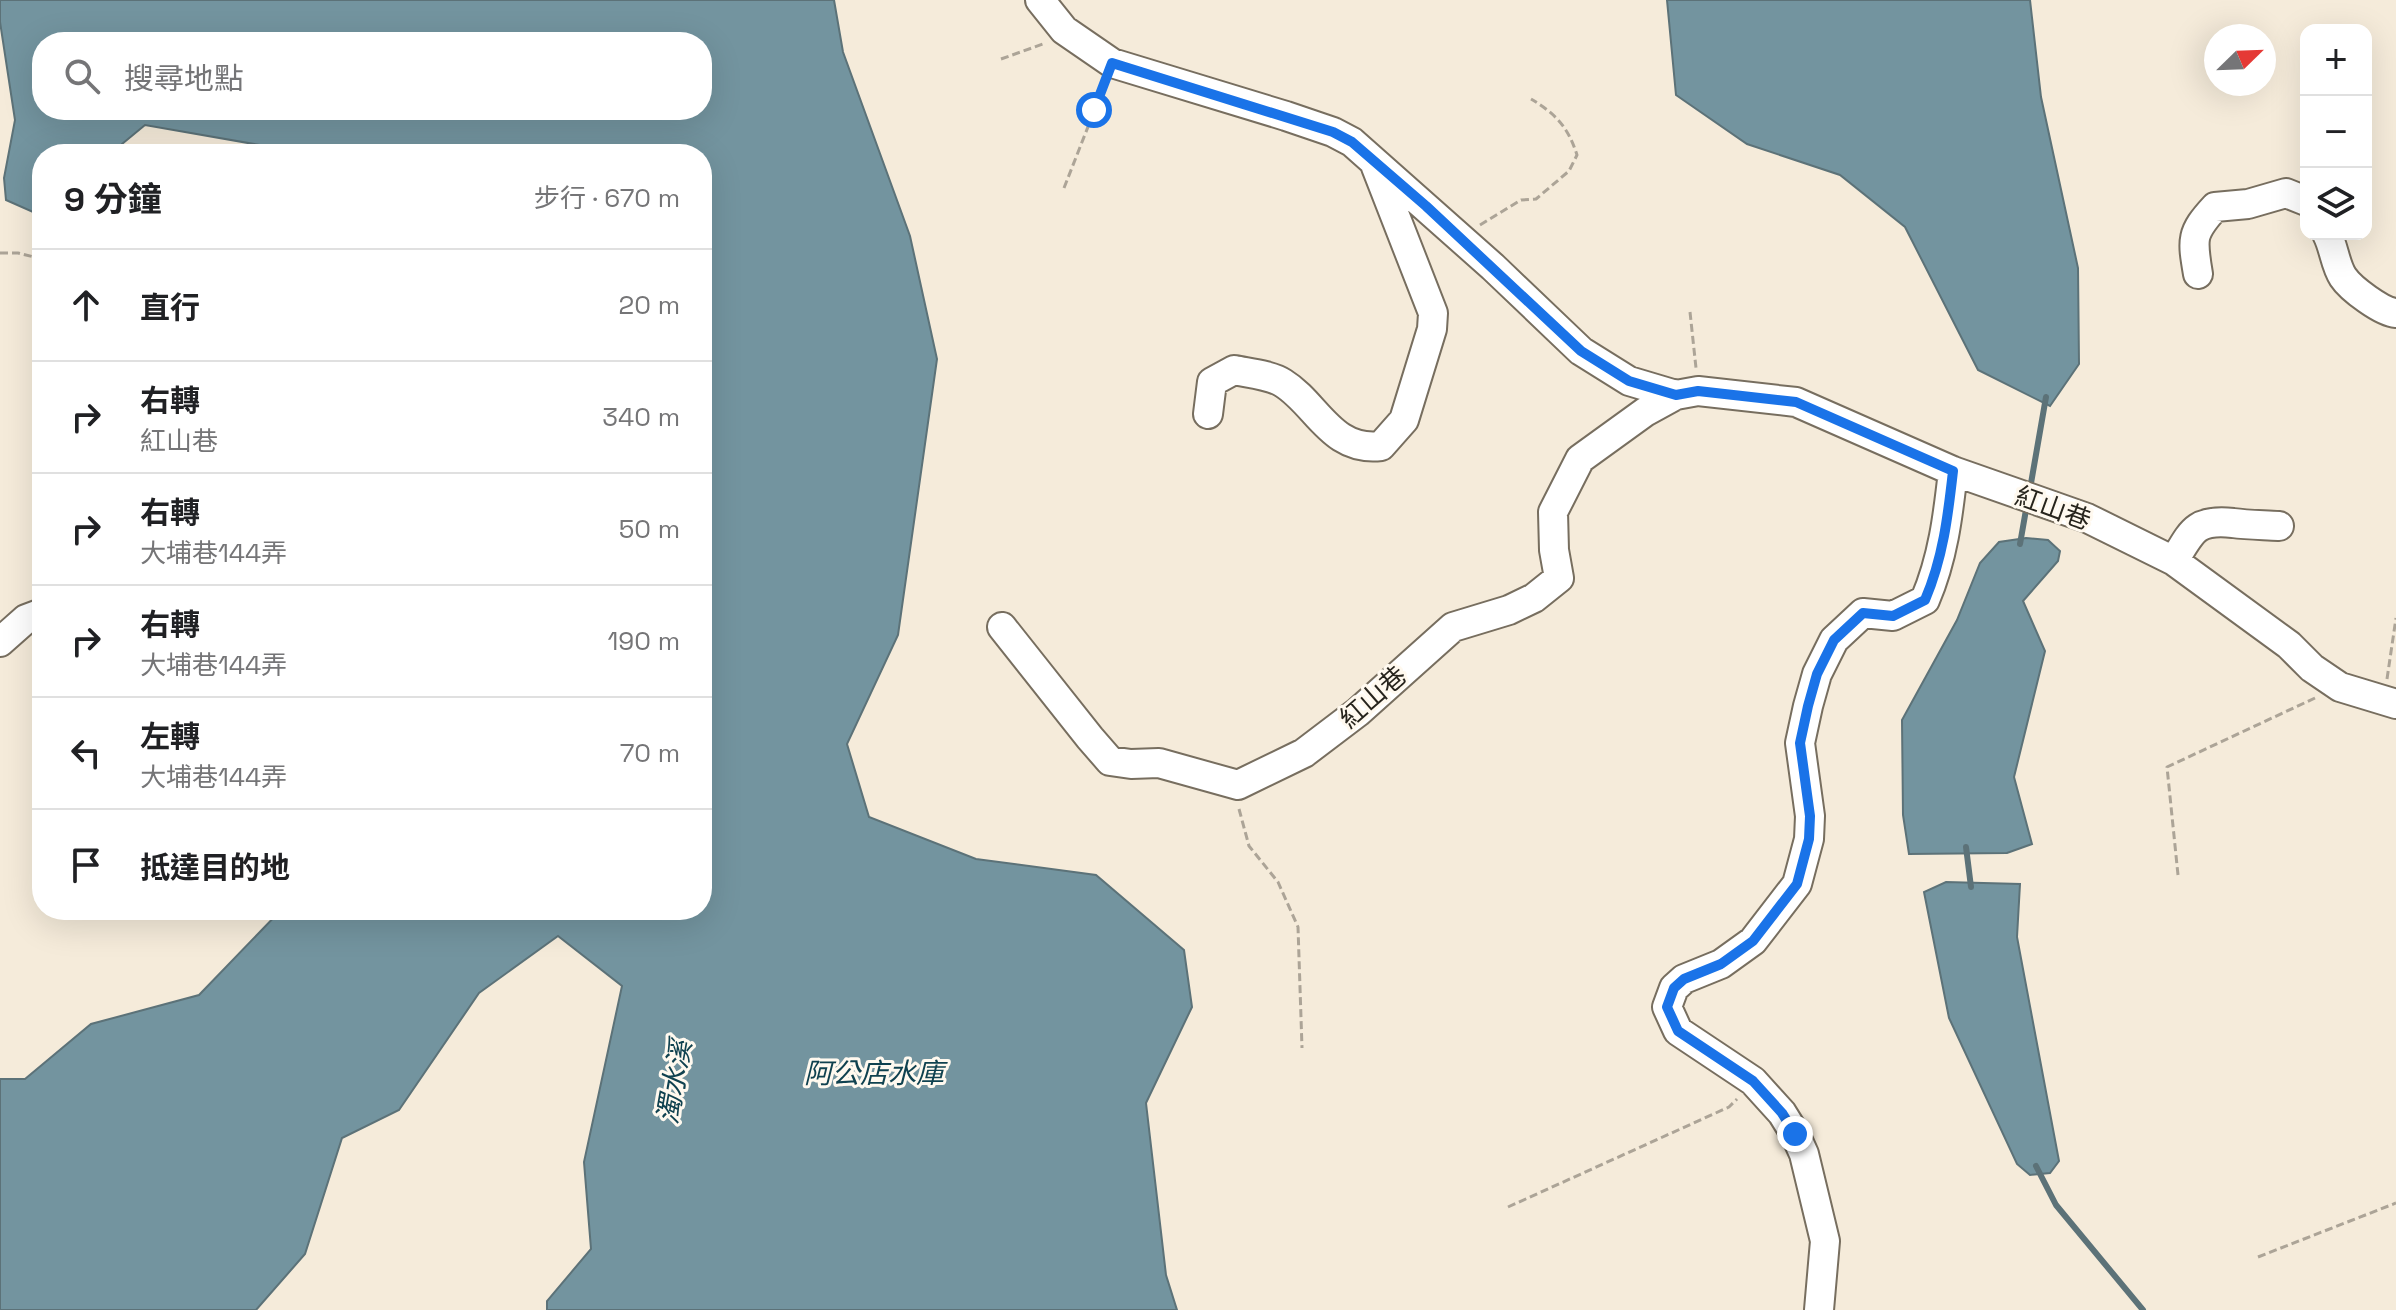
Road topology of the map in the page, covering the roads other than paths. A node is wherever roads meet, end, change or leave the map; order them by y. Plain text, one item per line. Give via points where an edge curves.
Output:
1 (1040, 0) edge
2 (1374, 163) junction
3 (2300, 199) edge
4 (2329, 240) edge
5 (2198, 274) dead end
6 (2396, 313) edge
7 (1687, 393) junction
8 (1208, 414) dead end
9 (1953, 471) junction
10 (2279, 526) dead end
11 (2174, 561) junction
12 (32, 617) edge
13 (1002, 627) dead end
14 (0, 642) edge
15 (2390, 703) edge
16 (1819, 1310) edge

1 - 2 street, 紅山巷 via 1064,30 1112,63 1333,132
2 - 7 street, 紅山巷 via 1581,351 1629,381
2 - 8 street via 1433,313 1404,420 1381,446 1370,447 1338,435 1282,381 1234,370 1212,382
3 - 5 street via 2286,193 2215,207 2197,226
4 - 6 street via 2342,277 2388,313
7 - 9 street, 紅山巷 via 1796,402
7 - 13 street, 紅山巷 via 1645,412 1580,459 1553,512 1559,578 1522,604 1453,627 1304,753 1238,785 1159,763 1110,761
9 - 11 street, 紅山巷 via 2087,518
9 - 16 street via 1945,541 1925,600 1893,616 1863,613 1834,640 1817,674 1800,743 1810,816 1797,884 1753,941 1721,964 1684,979 1667,1007 1678,1031 1753,1081 1782,1113 1804,1154 1825,1241
10 - 11 street via 2205,522
11 - 15 street, 紅山巷 via 2340,687
12 - 14 street

